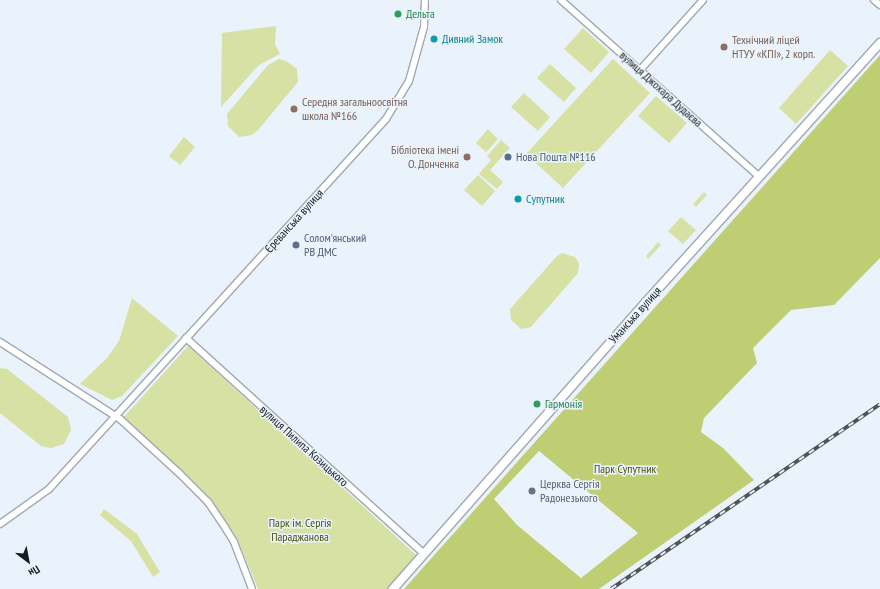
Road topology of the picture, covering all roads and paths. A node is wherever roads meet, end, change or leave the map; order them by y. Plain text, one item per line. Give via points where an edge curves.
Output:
1 (425, 0) edge
2 (561, 0) edge
3 (703, 0) edge
4 (874, 0) edge
5 (880, 5) edge
6 (880, 43) edge
7 (640, 70) junction
8 (760, 177) junction
9 (186, 338) junction
10 (0, 342) edge
11 (115, 416) junction
12 (0, 524) edge
13 (423, 553) junction
14 (252, 589) edge
15 (393, 589) edge

1 - 9 street, Єреванська вулиця via 424,27 409,81 386,119
2 - 7 street, вулиця Джохара Дудаєва
3 - 7 street
4 - 5 street
6 - 8 street, Уманська вулиця
7 - 8 street, вулиця Джохара Дудаєва
8 - 13 street, Уманська вулиця
9 - 11 street, Єреванська вулиця
9 - 13 street, вулиця Пилипа Козицького
10 - 11 street
11 - 12 street, Єреванська вулиця via 49,489
11 - 14 street via 208,502 234,542
13 - 15 street, Уманська вулиця

